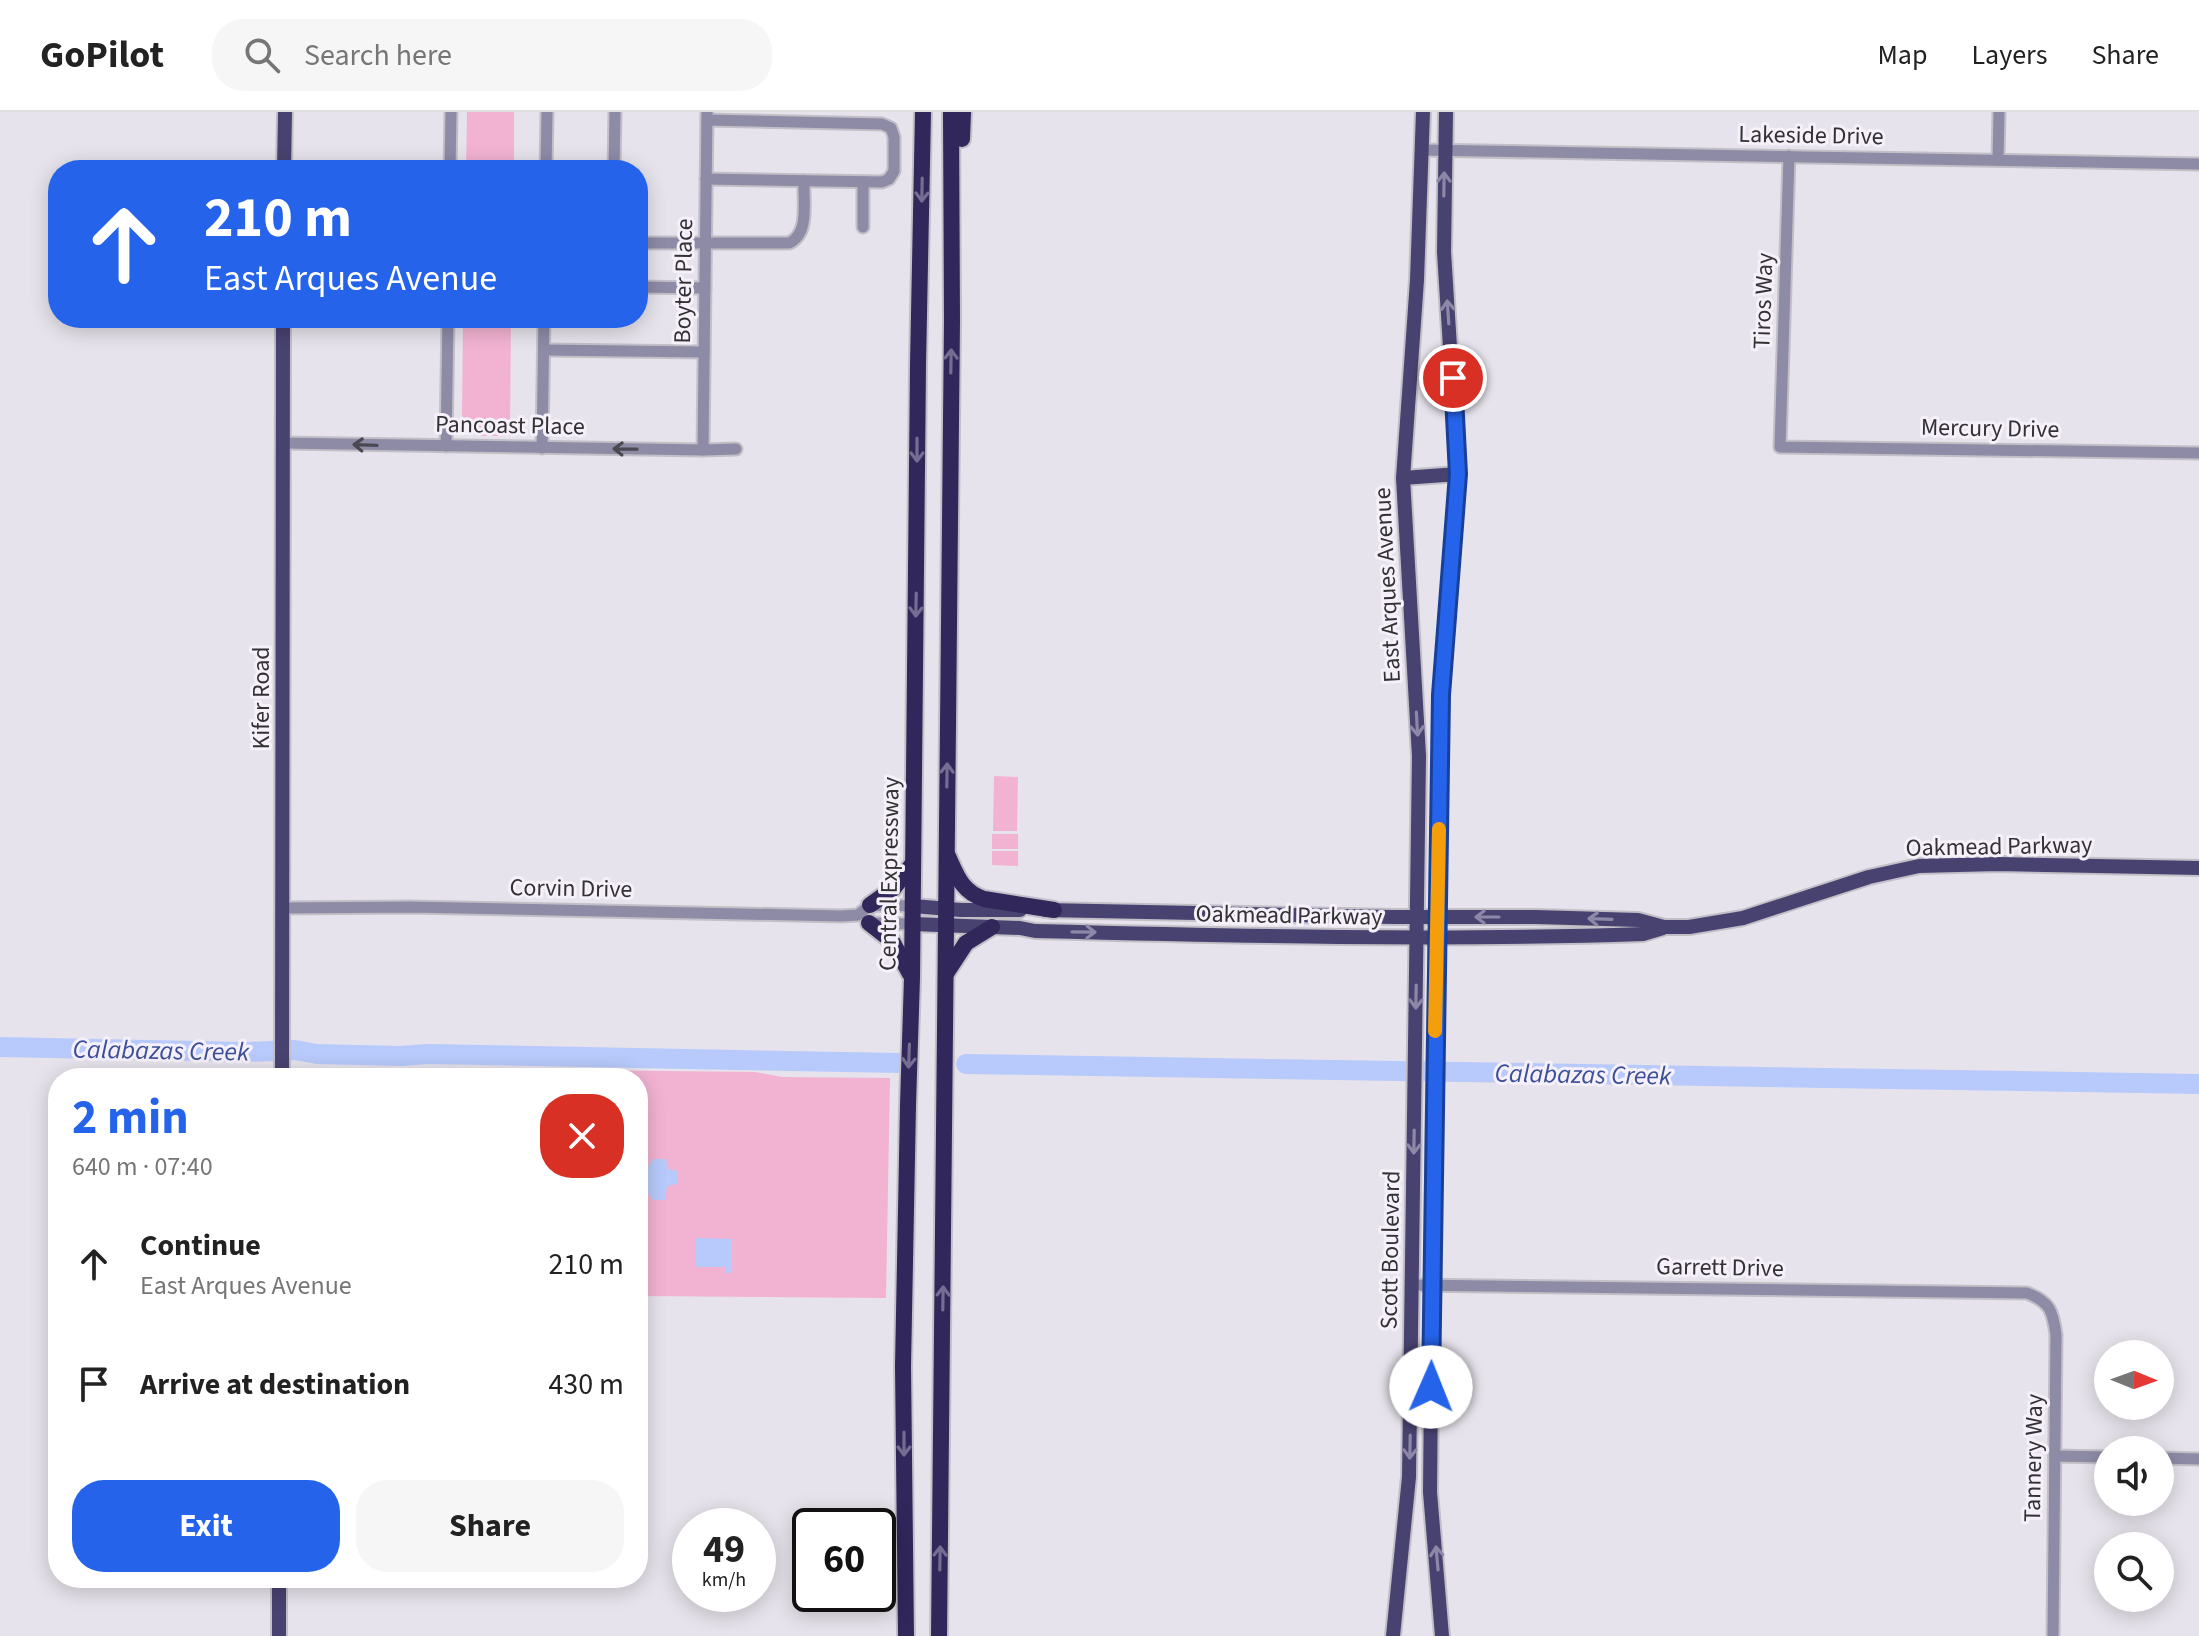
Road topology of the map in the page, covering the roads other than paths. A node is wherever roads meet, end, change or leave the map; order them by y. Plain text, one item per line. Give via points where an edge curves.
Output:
1 (285, 112) edge
2 (451, 112) edge
3 (547, 112) edge
4 (615, 112) edge
5 (923, 112) edge
6 (951, 112) edge
7 (963, 112) edge
8 (1423, 112) edge
9 (1446, 112) edge
10 (1999, 112) edge
11 (707, 116) edge
12 (1422, 150) junction
13 (1445, 150) junction
14 (1789, 156) junction
15 (284, 160) edge
16 (450, 160) edge
17 (546, 160) edge
18 (614, 160) edge
19 (1998, 160) junction
20 (2199, 164) edge
21 (706, 179) junction
22 (804, 181) junction
23 (863, 182) junction
24 (863, 227) dead end
25 (648, 243) edge
26 (706, 244) junction
27 (648, 287) edge
28 (705, 288) junction
29 (952, 320) junction
30 (283, 328) edge
31 (448, 328) edge
32 (544, 328) edge
33 (544, 350) junction
34 (704, 352) junction
35 (283, 443) junction
36 (446, 446) junction
37 (1780, 447) joint
38 (542, 448) junction
39 (736, 449) dead end
40 (703, 450) junction
41 (2199, 453) edge
42 (1458, 474) junction
43 (1403, 478) junction
44 (946, 853) junction
45 (913, 863) junction
46 (2199, 868) edge
47 (913, 906) junction
48 (283, 908) junction
49 (1054, 910) junction
50 (866, 914) junction
51 (946, 917) junction
52 (1416, 917) junction
53 (1438, 917) junction
54 (913, 924) junction
55 (992, 927) junction
56 (1664, 927) junction
57 (1437, 937) junction
58 (1416, 938) junction
59 (946, 973) junction
60 (912, 978) junction
61 (1415, 1056) joint
62 (1434, 1056) joint
63 (282, 1068) edge
64 (1412, 1285) junction
65 (1433, 1286) junction
66 (2027, 1293) joint
67 (2055, 1456) junction
68 (2094, 1457) edge
69 (2174, 1458) edge
70 (2199, 1459) edge
71 (905, 1572) junction
72 (279, 1588) edge
73 (279, 1636) edge
74 (896, 1636) edge
75 (906, 1636) edge
76 (939, 1636) edge
77 (1393, 1636) edge
78 (1442, 1636) edge
79 (2053, 1636) edge

1 - 15 main road
2 - 16 street
3 - 17 street
4 - 18 street
5 -> 45 highway, Central Expressway
6 - 29 highway
7 - 29 highway via 960,281
8 - 12 main road, East Arques Avenue
9 - 13 main road, East Arques Avenue
10 - 19 street
11 - 21 street, Boyter Place
11 - 23 street via 887,125 894,137 892,176
12 - 13 street, Lakeside Drive
12 - 43 main road, East Arques Avenue
13 - 14 street, Lakeside Drive
42 -> 13 main road, East Arques Avenue via 1444,252
14 - 19 street, Lakeside Drive
14 - 37 street, Tiros Way
19 - 20 street, Lakeside Drive
21 - 22 street
21 - 26 street, Boyter Place
22 - 23 street
22 - 26 street via 803,228 795,241
23 - 24 street
25 - 26 street
26 - 28 street, Boyter Place
27 - 28 street
28 - 34 street, Boyter Place
44 -> 29 highway
30 - 35 main road, Kifer Road
31 - 36 street
32 - 33 street
33 - 34 street
33 - 38 street
34 - 40 street, Boyter Place
36 -> 35 street, Pancoast Place
35 - 48 main road, Kifer Road
36 - 38 street, Pancoast Place
37 - 41 street, Mercury Drive
40 -> 38 street, Pancoast Place
39 - 40 street, Pancoast Place
42 - 43 main road
42 - 53 main road, East Arques Avenue via 1441,695
43 -> 52 main road, East Arques Avenue via 1419,756
44 - 49 highway via 961,885 973,895
44 - 51 highway
45 - 47 highway, Central Expressway
45 - 50 highway
46 - 56 main road, Oakmead Parkway via 1919,866 1743,918
47 - 50 street, Corvin Drive
47 - 51 main road, Oakmead Parkway
47 - 54 highway, Central Expressway
48 - 50 street, Corvin Drive
48 - 63 main road, Kifer Road
49 - 51 main road, Oakmead Parkway
49 - 52 main road, Oakmead Parkway
50 - 54 street, Corvin Drive
50 - 60 highway via 892,941
51 - 54 main road, Oakmead Parkway
51 - 55 main road, Oakmead Parkway
51 - 59 highway
52 - 53 main road, Oakmead Parkway
52 - 58 main road, East Arques Avenue
56 -> 53 main road, Oakmead Parkway via 1638,920
53 - 57 main road, East Arques Avenue
54 - 60 highway, Central Expressway
55 -> 58 main road, Oakmead Parkway
55 - 59 highway via 966,943
56 - 57 main road, Oakmead Parkway via 1643,934
57 - 58 main road, Oakmead Parkway
57 - 62 main road, East Arques Avenue
58 -> 61 main road, East Arques Avenue
76 -> 59 highway
60 -> 71 highway, Central Expressway via 903,1366
61 -> 64 main road, Scott Boulevard
62 - 65 main road, Scott Boulevard
64 - 65 street, Garrett Drive
64 -> 77 main road, Scott Boulevard via 1409,1477
65 - 66 street, Garrett Drive
78 -> 65 main road, Scott Boulevard via 1430,1492
66 - 67 street, Tannery Way via 2046,1303 2054,1322
67 - 68 street
67 - 79 street, Tannery Way
69 - 70 street
71 - 74 highway via 897,1598
71 - 75 highway, Central Expressway
72 - 73 main road

